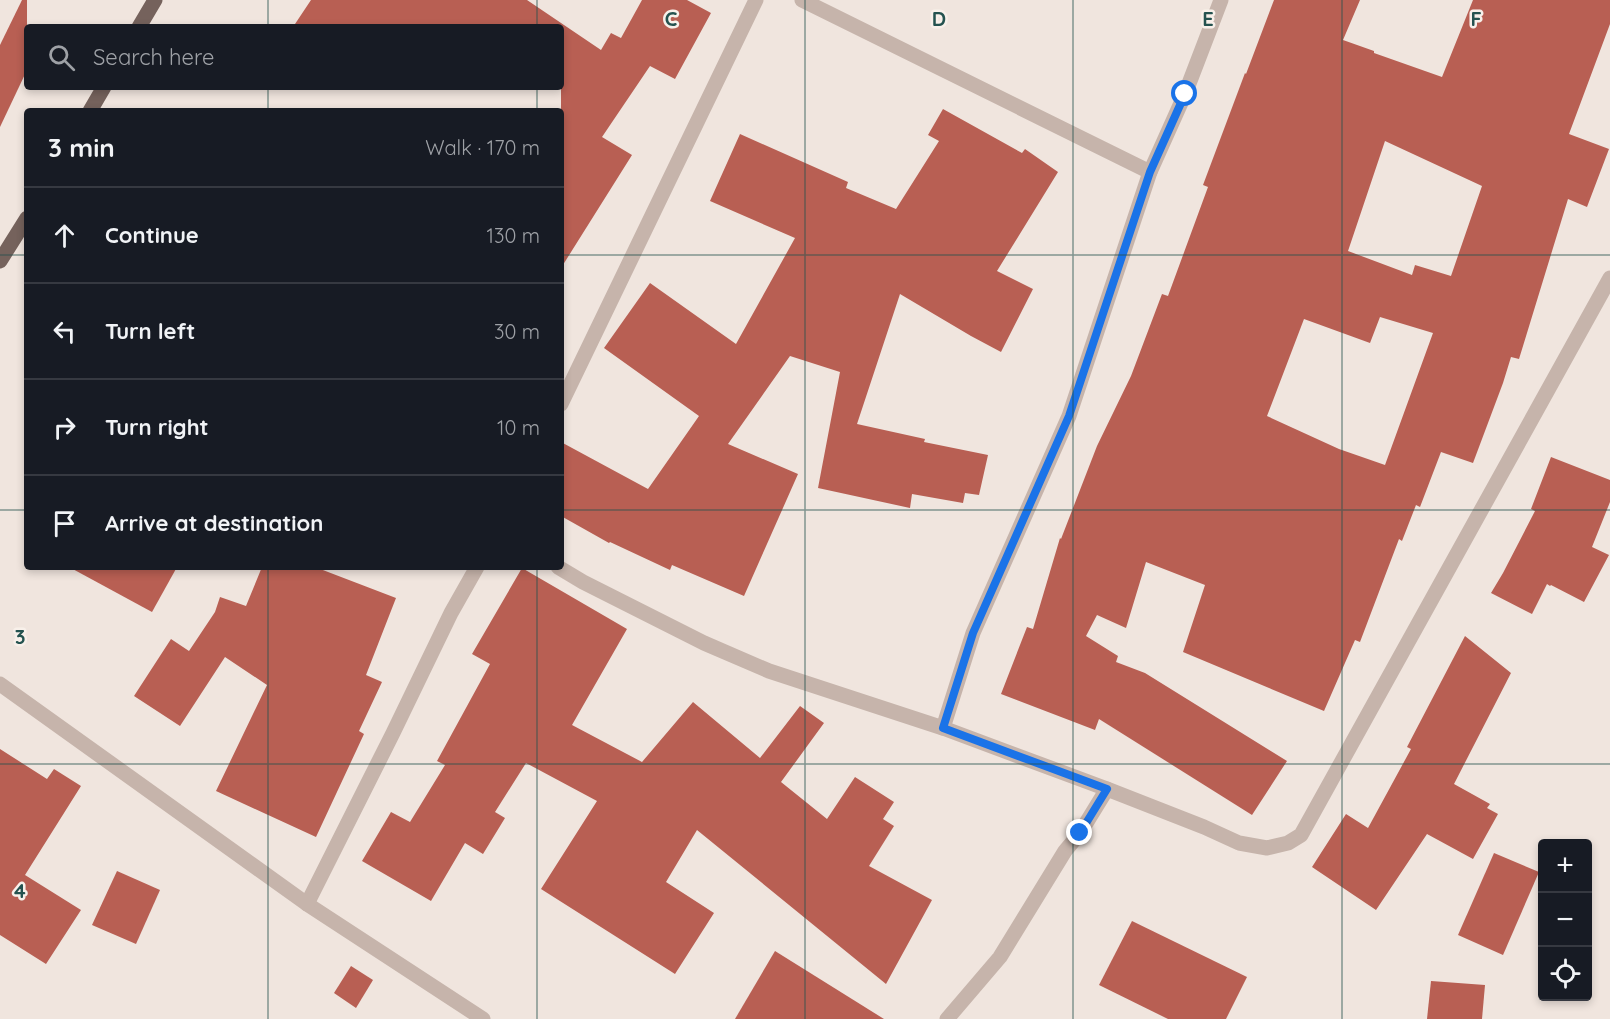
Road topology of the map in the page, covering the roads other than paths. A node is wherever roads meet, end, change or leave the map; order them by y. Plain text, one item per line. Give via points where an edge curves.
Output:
1 (155, 0) edge
2 (756, 0) edge
3 (802, 0) edge
4 (1221, 0) edge
5 (141, 24) edge
6 (102, 90) edge
7 (92, 108) edge
8 (1150, 172) junction
9 (24, 223) edge
10 (0, 261) edge
11 (1610, 278) edge
12 (564, 398) edge
13 (475, 570) edge
14 (563, 570) edge
15 (0, 684) edge
16 (943, 728) junction
17 (1107, 789) junction
18 (307, 904) junction
19 (483, 1019) edge
20 (947, 1019) edge

1 - 5 main road
2 - 12 street
3 - 8 street
4 - 8 street
6 - 7 main road
8 - 16 street via 1069,416 973,633
9 - 10 main road
11 - 17 street via 1301,835 1267,848 1239,843
13 - 18 street
14 - 16 street via 704,644 769,671
15 - 18 street
16 - 17 street
17 - 20 street via 1000,957
18 - 19 street

